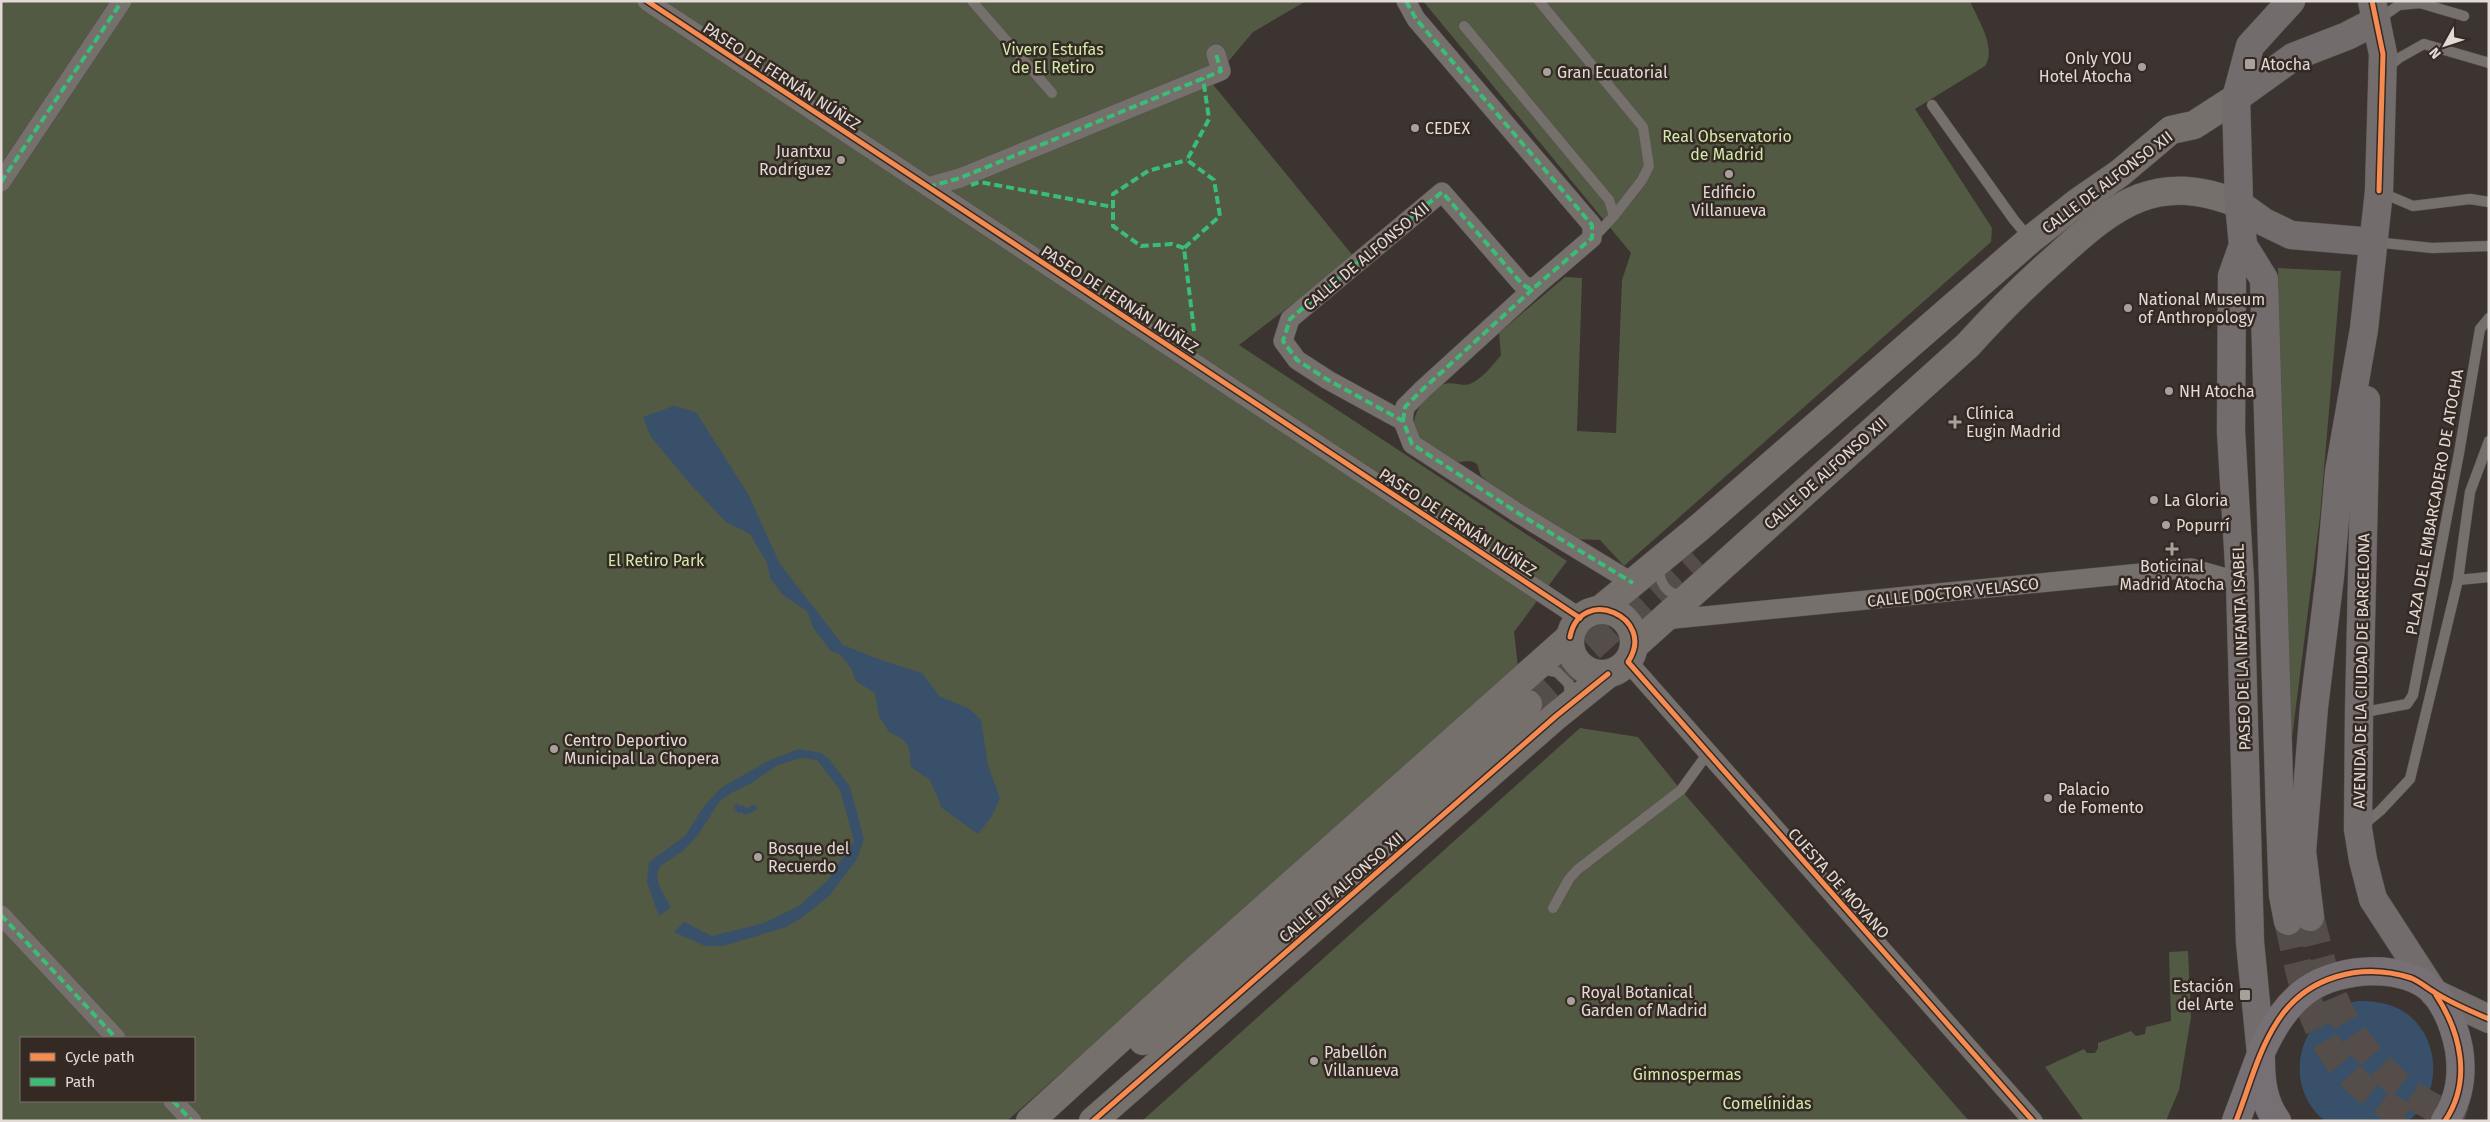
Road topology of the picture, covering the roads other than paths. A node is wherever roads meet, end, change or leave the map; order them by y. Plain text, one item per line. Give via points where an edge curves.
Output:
1 (122, 1) edge
2 (647, 1) edge
3 (972, 1) edge
4 (1406, 1) edge
5 (1539, 1) edge
6 (2292, 1) edge
7 (2374, 11) edge
8 (2464, 16) dead end
9 (1464, 26) dead end
10 (1216, 54) dead end
11 (2489, 63) edge
12 (2383, 72) junction
13 (1052, 93) dead end
14 (2236, 98) junction
15 (1932, 105) dead end
16 (1, 182) edge
17 (928, 187) junction
18 (2379, 192) junction
19 (2489, 202) edge
20 (2239, 204) junction
21 (1614, 216) junction
22 (1592, 238) junction
23 (2031, 239) junction
24 (2372, 242) junction
25 (2244, 245) junction
26 (2489, 246) edge
27 (1992, 273) junction
28 (1536, 286) junction
29 (2012, 297) junction
30 (2489, 318) edge
31 (2364, 329) junction
32 (1865, 403) junction
33 (1403, 421) junction
34 (2489, 441) edge
35 (1694, 555) tunnel mouth
36 (1661, 561) junction
37 (2489, 577) edge
38 (2458, 580) junction
39 (2240, 582) junction
40 (1633, 583) junction
41 (1691, 594) junction
42 (1664, 620) junction
43 (1584, 621) junction
44 (1623, 660) junction
45 (1533, 670) junction
46 (1528, 704) tunnel mouth
47 (1568, 706) junction
48 (2359, 713) junction
49 (1708, 753) junction
50 (2358, 829) junction
51 (1553, 908) dead end
52 (1, 915) edge
53 (2299, 919) joint
54 (1251, 953) junction
55 (2434, 992) junction
56 (2489, 1019) edge
57 (115, 1037) edge
58 (2262, 1052) junction
59 (174, 1102) edge
60 (2240, 1116) edge
61 (192, 1121) edge
62 (1030, 1121) edge
63 (1046, 1121) edge
64 (1080, 1121) edge
65 (1093, 1121) edge
66 (2033, 1121) edge
67 (2277, 1121) edge
68 (2445, 1121) edge

1 - 16 street
2 - 17 street, PASEO DE FERNÁN NÚÑEZ
3 - 13 lane
4 - 22 street via 1416,19 1592,225
5 - 21 lane via 1644,127 1650,166
6 - 14 main road, PASEO DE LA INFANTA ISABEL via 2250,46
7 - 8 lane via 2420,3
7 - 12 main road, AVENIDA DE LA CIUDAD DE BARCELONA via 2383,54
7 - 14 main road via 2347,36 2293,56
9 - 21 lane via 1609,200
10 - 17 street via 1221,71 960,178
11 - 12 lane via 2424,44
12 - 18 main road, AVENIDA DE LA CIUDAD DE BARCELONA
14 - 20 main road, PASEO DE LA INFANTA ISABEL
14 - 23 main road, CALLE DE ALFONSO XII via 2194,125 2171,130 2120,173
15 - 23 lane, CALLE DE ALFONSO XII
17 - 43 street, PASEO DE FERNÁN NÚÑEZ
18 - 19 lane via 2413,206 2470,198
18 - 24 main road, AVENIDA DE LA CIUDAD DE BARCELONA
20 - 24 main road via 2264,222 2291,234
20 - 25 main road, PASEO DE LA INFANTA ISABEL
20 - 29 main road, CALLE DE ALFONSO XII via 2189,191 2154,193 2133,200 2089,227
21 - 22 lane
22 - 28 street
23 - 27 main road, CALLE DE ALFONSO XII
24 - 26 lane via 2432,248
24 - 31 main road, AVENIDA DE LA CIUDAD DE BARCELONA
25 - 39 main road, PASEO DE LA INFANTA ISABEL via 2232,276 2231,317 2231,432
25 - 53 main road, PASEO DE LA INFANTA ISABEL via 2264,279 2283,895
27 - 32 main road, CALLE DE ALFONSO XII
27 - 36 main road, CALLE DE ALFONSO XII
28 - 33 street via 1405,407
28 - 33 street, CALLE DE ALFONSO XII via 1528,288 1522,284 1442,192 1290,319 1283,341 1297,360
29 - 32 main road, CALLE DE ALFONSO XII
29 - 41 main road, CALLE DE ALFONSO XII via 1968,345
30 - 48 lane, PLAZA DEL EMBARCADERO DE ATOCHA via 2480,329 2413,695 2406,704
31 - 48 main road, AVENIDA DE LA CIUDAD DE BARCELONA via 2367,362
31 - 53 main road, AVENIDA DE LA CIUDAD DE BARCELONA via 2339,472 2314,706
32 - 35 main road, CALLE DE ALFONSO XII
33 - 40 street via 1412,444
34 - 38 lane, PLAZA DEL EMBARCADERO DE ATOCHA via 2470,492
36 - 40 main road, CALLE DE ALFONSO XII
36 - 41 lane via 1659,575 1665,587 1675,595
37 - 38 lane
38 - 50 lane, PLAZA DEL EMBARCADERO DE ATOCHA via 2410,779
39 - 42 street, CALLE DOCTOR VELASCO via 2191,568
39 - 58 main road, PASEO DE LA INFANTA ISABEL via 2250,942
40 - 43 main road, CALLE DE ALFONSO XII
41 - 42 main road, CALLE DE ALFONSO XII
42 - 44 main road, CALLE DE ALFONSO XII
43 - 44 main road via 1614,612 1625,619 1634,634
43 - 44 main road via 1571,652 1578,664 1590,672
43 - 45 main road, CALLE DE ALFONSO XII
44 - 47 main road, CALLE DE ALFONSO XII
44 - 49 street, CUESTA DE MOYANO
45 - 47 lane via 1557,672 1569,684
45 - 62 main road, CALLE DE ALFONSO XII
46 - 54 main road, CALLE DE ALFONSO XII
47 - 65 main road, CALLE DE ALFONSO XII
48 - 50 main road, AVENIDA DE LA CIUDAD DE BARCELONA
49 - 51 lane via 1681,790 1577,870
49 - 66 street, CUESTA DE MOYANO
50 - 55 main road, AVENIDA DE LA CIUDAD DE BARCELONA via 2373,899
52 - 57 street
54 - 63 main road, CALLE DE ALFONSO XII
54 - 64 main road, CALLE DE ALFONSO XII
55 - 56 main road
55 - 58 highway via 2412,978 2383,972 2351,972 2334,976 2307,990 2287,1009
55 - 68 highway via 2453,1024 2461,1062 2455,1106
58 - 60 highway
58 - 67 highway via 2264,1092
59 - 61 street

